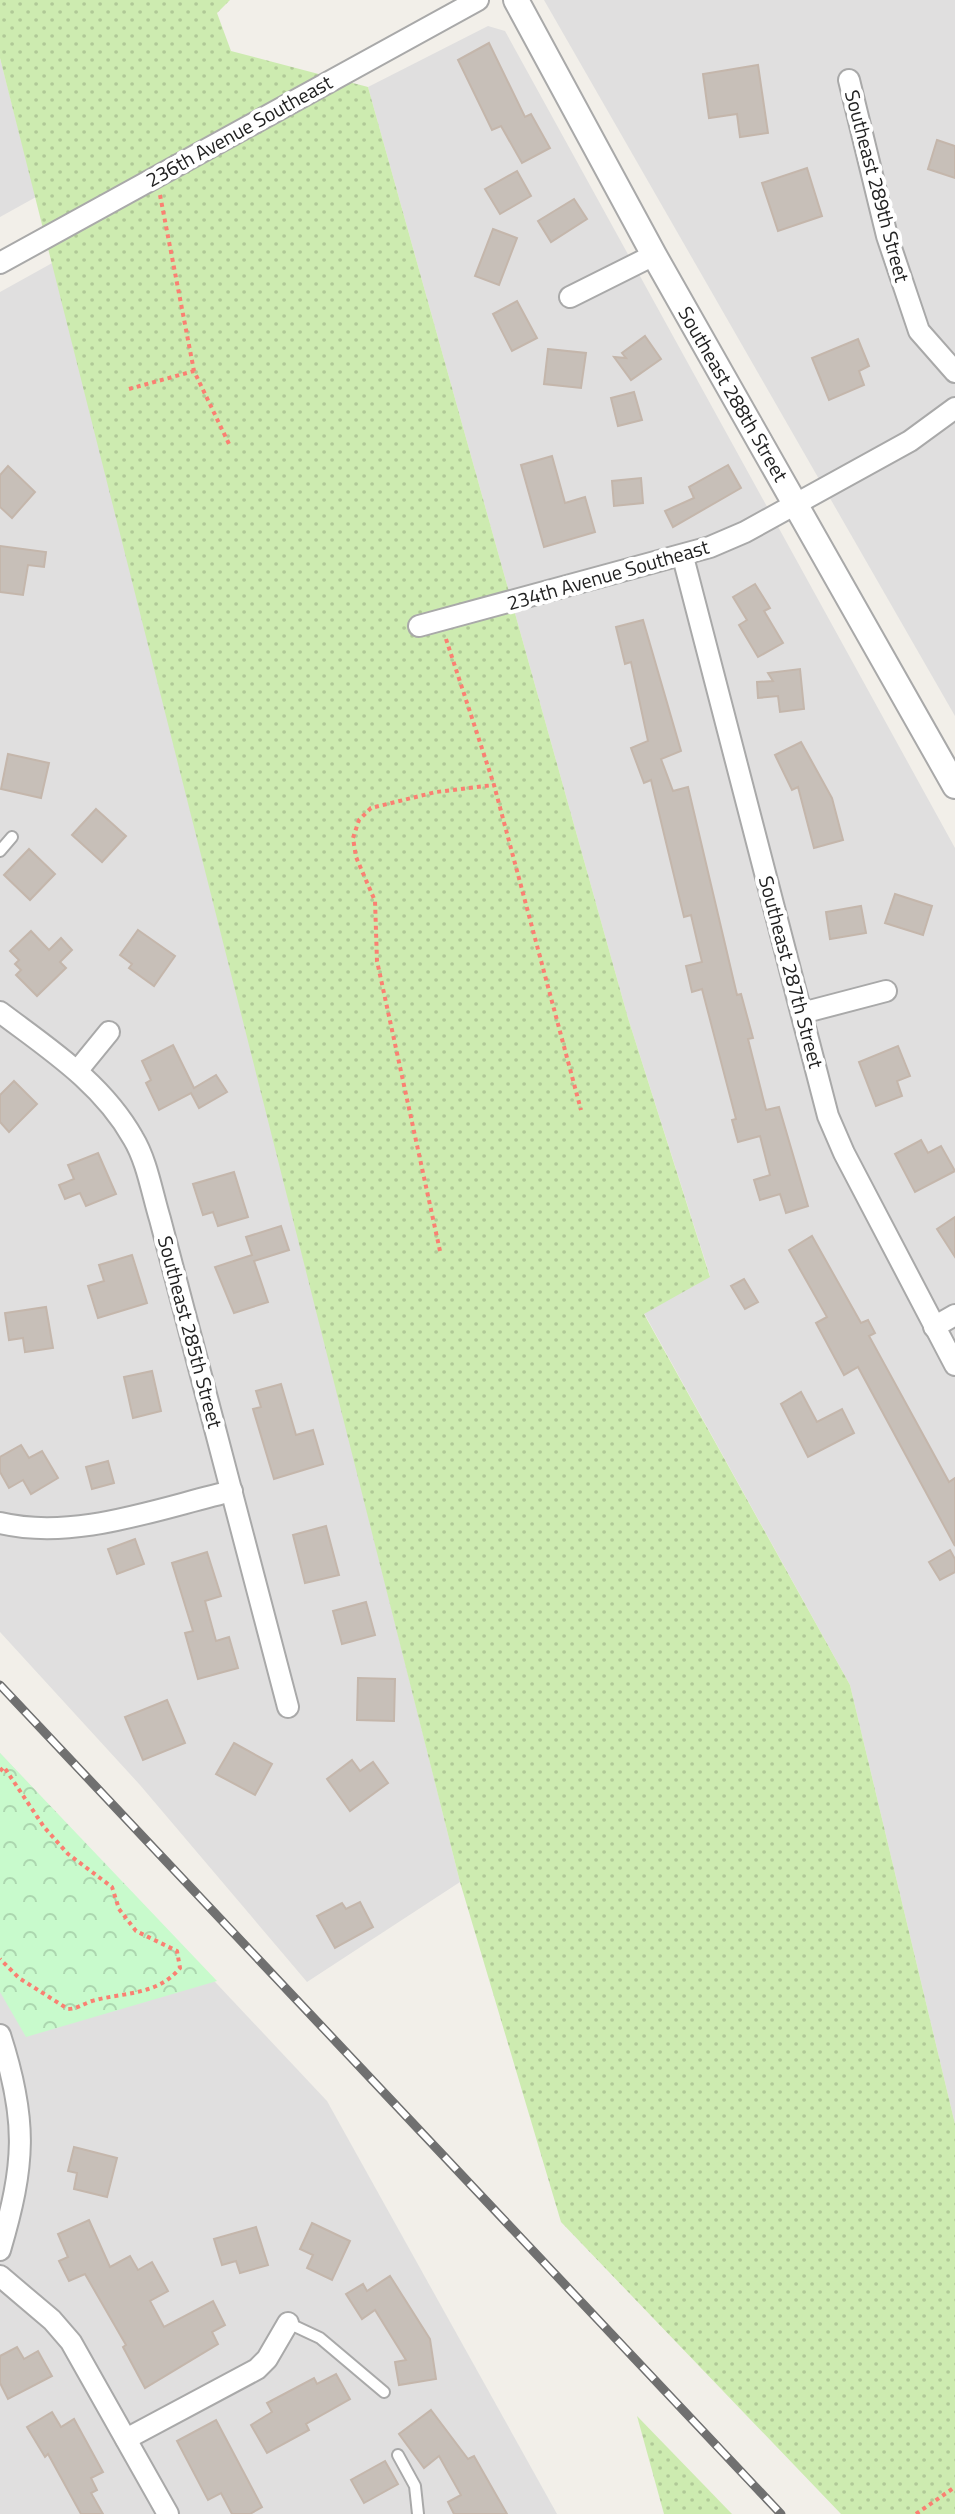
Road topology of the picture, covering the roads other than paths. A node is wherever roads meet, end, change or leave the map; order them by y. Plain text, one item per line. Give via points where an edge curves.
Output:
1 (478, 0) edge
2 (516, 0) edge
3 (849, 80) dead end
4 (654, 255) junction
5 (0, 263) edge
6 (570, 297) dead end
7 (955, 372) edge
8 (955, 408) edge
9 (795, 501) junction
10 (683, 557) junction
11 (419, 626) dead end
12 (955, 786) edge
13 (12, 837) dead end
14 (0, 851) edge
15 (886, 991) dead end
16 (0, 1012) edge
17 (802, 1013) junction
18 (109, 1032) dead end
19 (78, 1070) junction
20 (955, 1315) edge
21 (934, 1327) junction
22 (955, 1365) edge
23 (232, 1491) junction
24 (0, 1523) edge
25 (288, 1707) dead end
26 (0, 2035) edge
27 (0, 2250) edge
28 (0, 2276) edge
29 (288, 2323) joint
30 (384, 2392) dead end
31 (126, 2439) junction
32 (398, 2455) dead end
33 (168, 2514) edge
34 (418, 2514) edge

1 - 5 street, 236th Avenue Southeast
2 - 4 street, Southeast 288th Street
3 - 7 street, Southeast 289th Street via 887,236 919,331
4 - 6 street
4 - 9 street, Southeast 288th Street
8 - 9 street, 234th Avenue Southeast via 910,441
9 - 10 street, 234th Avenue Southeast via 745,532
9 - 12 street, Southeast 288th Street
10 - 11 street, 234th Avenue Southeast
10 - 17 street, Southeast 287th Street
13 - 14 lane
15 - 17 street
16 - 19 street, Southeast 285th Street
17 - 21 street, Southeast 287th Street via 833,1128
18 - 19 street
19 - 23 street, Southeast 285th Street via 135,1139
20 - 21 street
21 - 22 street, Southeast 287th Street
23 - 24 street via 90,1524 44,1529
23 - 25 street, Southeast 285th Street
26 - 27 street via 15,2083 22,2136 18,2191
28 - 31 street via 71,2342
29 - 30 lane via 320,2338
29 - 31 street via 257,2369
31 - 33 street
32 - 34 lane via 415,2486

